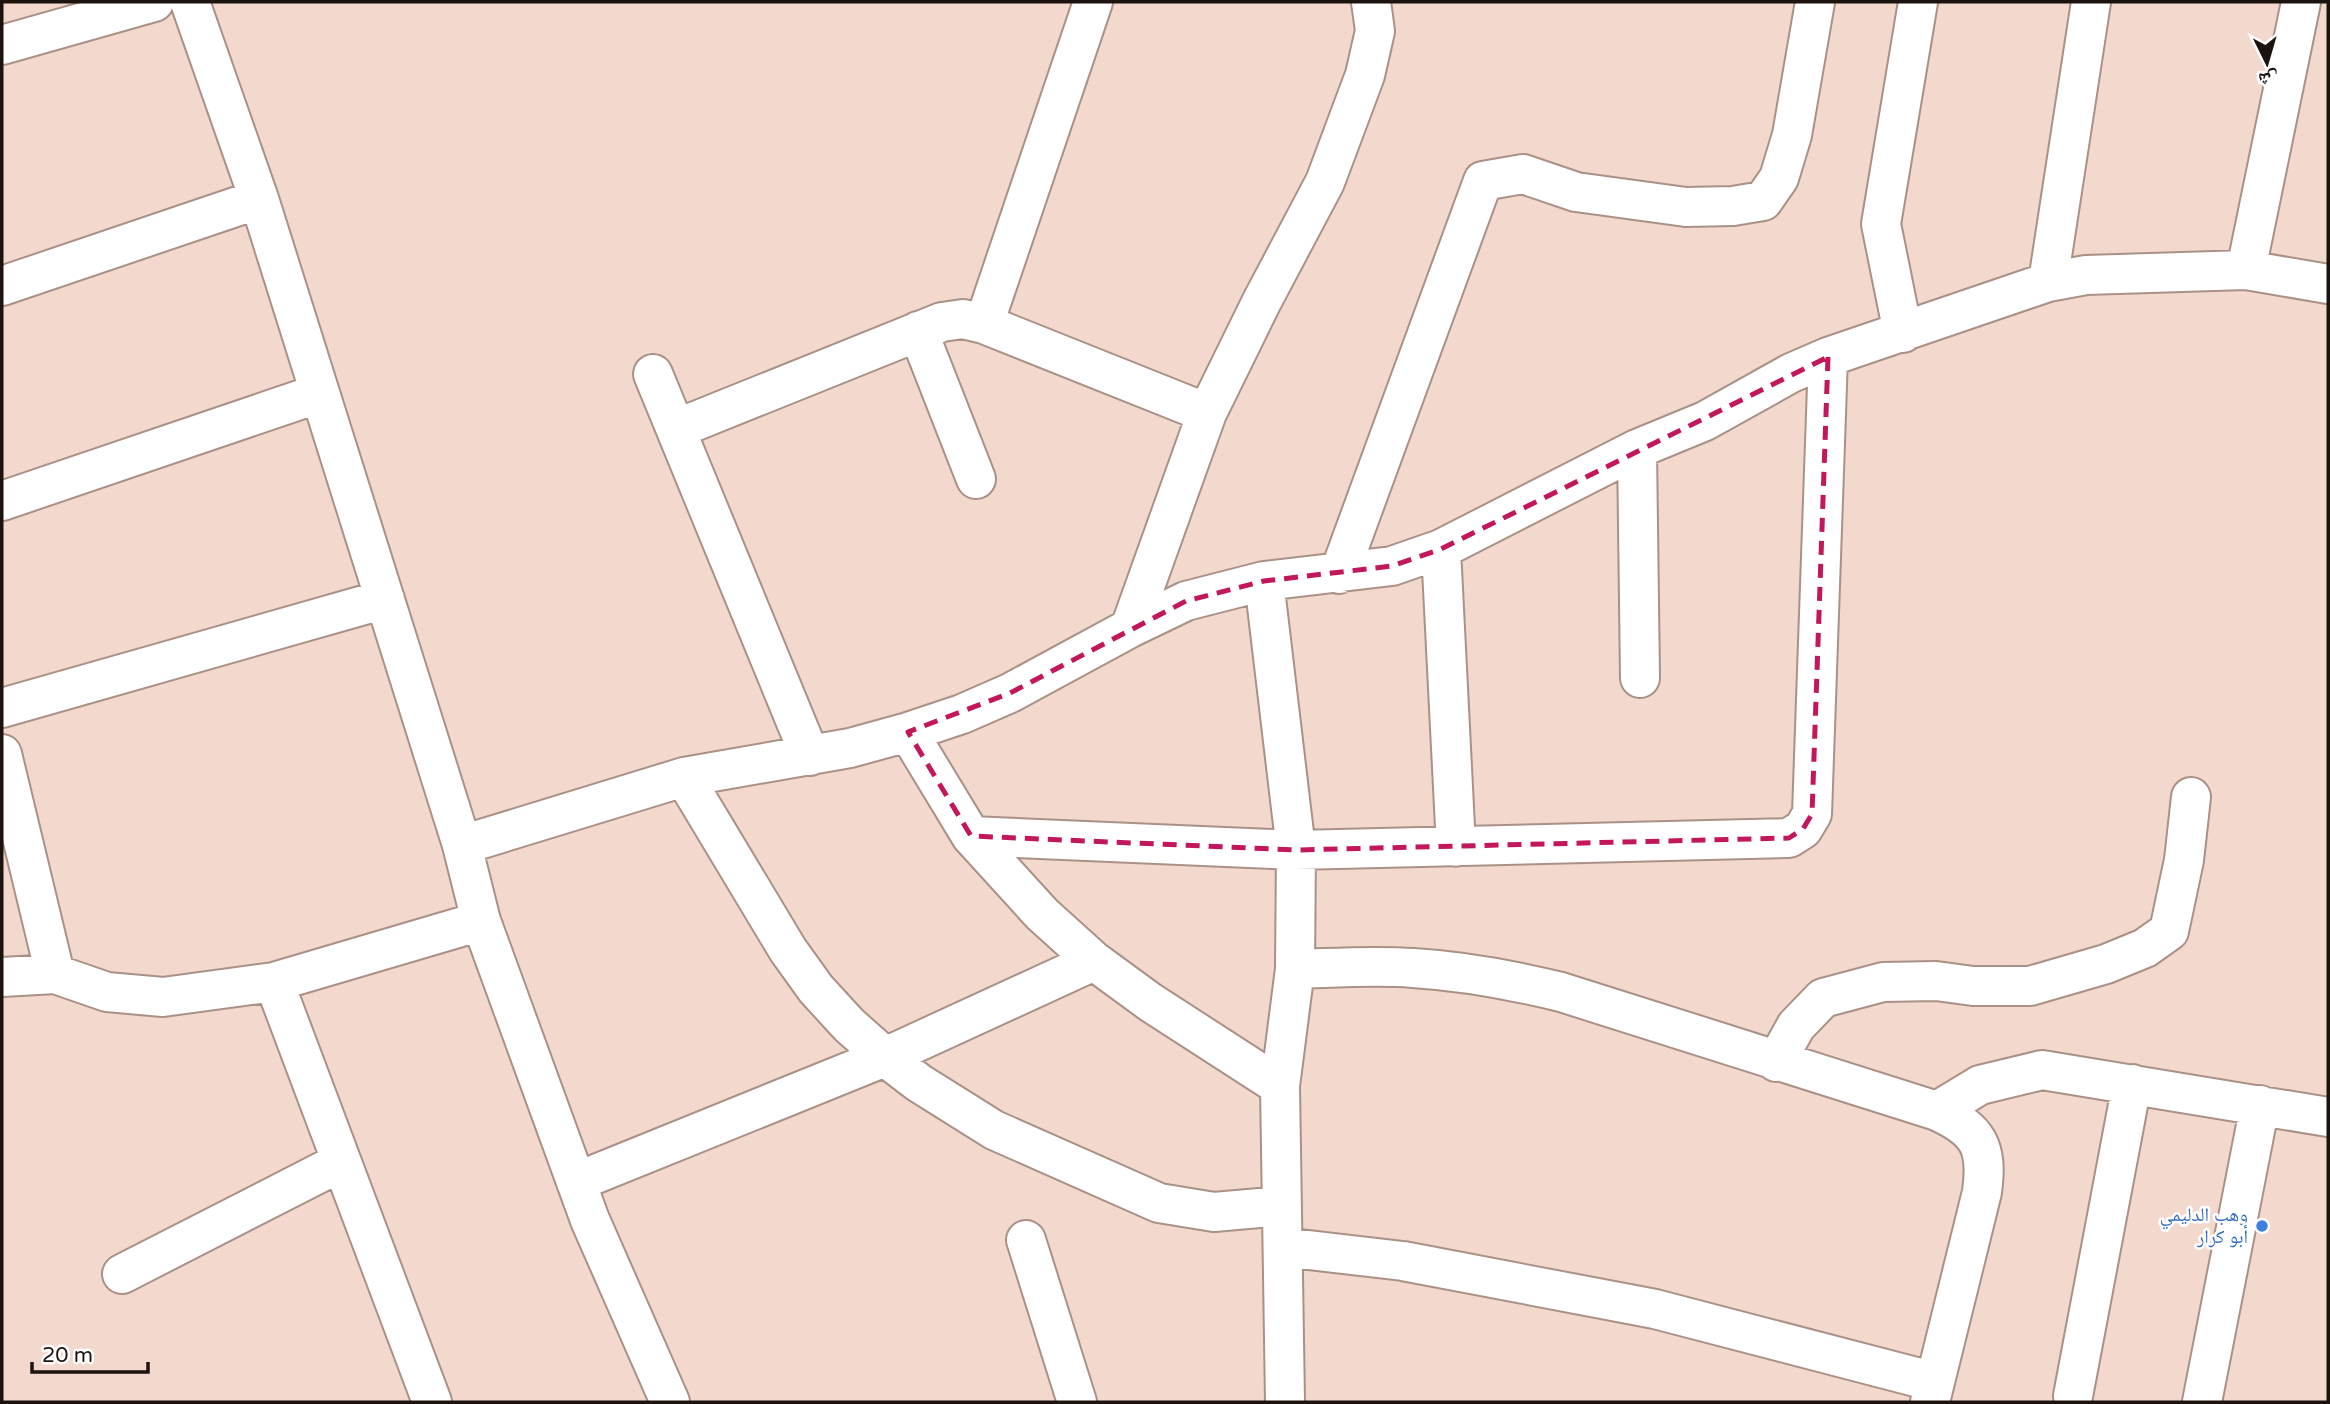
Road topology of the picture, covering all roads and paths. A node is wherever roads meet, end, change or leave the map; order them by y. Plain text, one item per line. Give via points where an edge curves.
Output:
1 (154, 2) edge
2 (190, 2) edge
3 (1093, 2) edge
4 (1371, 2) edge
5 (1815, 2) edge
6 (1918, 2) edge
7 (2091, 2) edge
8 (2301, 2) edge
9 (2, 45) edge
10 (259, 199) junction
11 (2246, 270) junction
12 (2048, 282) junction
13 (2328, 284) edge
14 (2, 286) edge
15 (984, 324) junction
16 (918, 331) junction
17 (1903, 333) junction
18 (1828, 357) junction
19 (653, 374) dead end
20 (320, 393) junction
21 (1208, 413) junction
22 (676, 429) junction
23 (1637, 449) junction
24 (976, 479) dead end
25 (2, 500) edge
26 (1441, 549) junction
27 (1339, 574) junction
28 (1264, 582) junction
29 (385, 599) junction
30 (1130, 628) junction
31 (1640, 678) dead end
32 (2, 708) edge
33 (908, 732) junction
34 (2, 754) edge
35 (810, 756) junction
36 (684, 777) junction
37 (2192, 797) dead end
38 (971, 836) junction
39 (462, 845) junction
40 (1457, 846) junction
41 (1296, 850) junction
42 (481, 921) junction
43 (1094, 961) junction
44 (1295, 969) junction
45 (55, 974) junction
46 (2, 978) edge
47 (274, 982) junction
48 (885, 1057) junction
49 (1776, 1062) junction
50 (2132, 1084) junction
51 (1280, 1086) junction
52 (2260, 1105) junction
53 (1937, 1111) junction
54 (2328, 1117) edge
55 (341, 1162) junction
56 (576, 1182) junction
57 (1282, 1206) junction
58 (1026, 1240) dead end
59 (1283, 1247) junction
60 (122, 1273) dead end
61 (1932, 1392) edge
62 (2073, 1396) dead end
63 (426, 1399) edge
64 (670, 1402) edge
65 (1077, 1402) edge
66 (1285, 1402) edge
67 (2202, 1402) edge

1 - 9 street
2 - 10 street
3 - 15 street
4 - 21 street via 1375,31 1365,75 1325,182
5 - 27 street via 1792,135 1779,178 1763,201 1686,207 1576,192 1522,174 1483,181
6 - 17 street via 1881,224
7 - 12 street
8 - 11 street
10 - 14 street
10 - 20 street
11 - 12 street via 2086,275
11 - 13 street
12 - 17 street
15 - 16 street via 942,322
15 - 21 street
16 - 22 street
16 - 24 street
17 - 18 street
18 - 23 street via 1705,421
18 - 40 street via 1812,814 1803,829 1780,839
19 - 22 street
20 - 25 street
20 - 29 street
21 - 30 street
22 - 35 street
23 - 26 street
23 - 31 street
26 - 27 street via 1392,566
26 - 40 street
27 - 28 street
28 - 30 street via 1186,601
28 - 41 street
29 - 32 street
29 - 39 street
30 - 33 street via 1010,693
33 - 35 street
33 - 38 street
34 - 45 street
35 - 36 street
36 - 39 street
36 - 48 street via 788,950 816,989
37 - 49 street via 2169,931 2145,948 2030,986 1884,982 1823,998 1796,1026
38 - 41 street
38 - 43 street via 1042,914
39 - 42 street
40 - 41 street
41 - 44 street
42 - 47 street
42 - 56 street
43 - 48 street
43 - 51 street
44 - 49 street via 1411,968 1514,981
44 - 51 street
45 - 46 street
45 - 47 street via 107,992 163,997
47 - 55 street
48 - 56 street
48 - 57 street via 995,1130 1159,1203 1214,1212
49 - 53 street
50 - 52 street
50 - 53 street via 2042,1070 1980,1085
50 - 62 street
51 - 57 street
52 - 54 street
52 - 67 street
53 - 61 street via 1961,1122 1970,1132 1985,1166
55 - 60 street
55 - 63 street
56 - 64 street
57 - 59 street
58 - 65 street
59 - 61 street via 1403,1261 1655,1309
59 - 66 street

